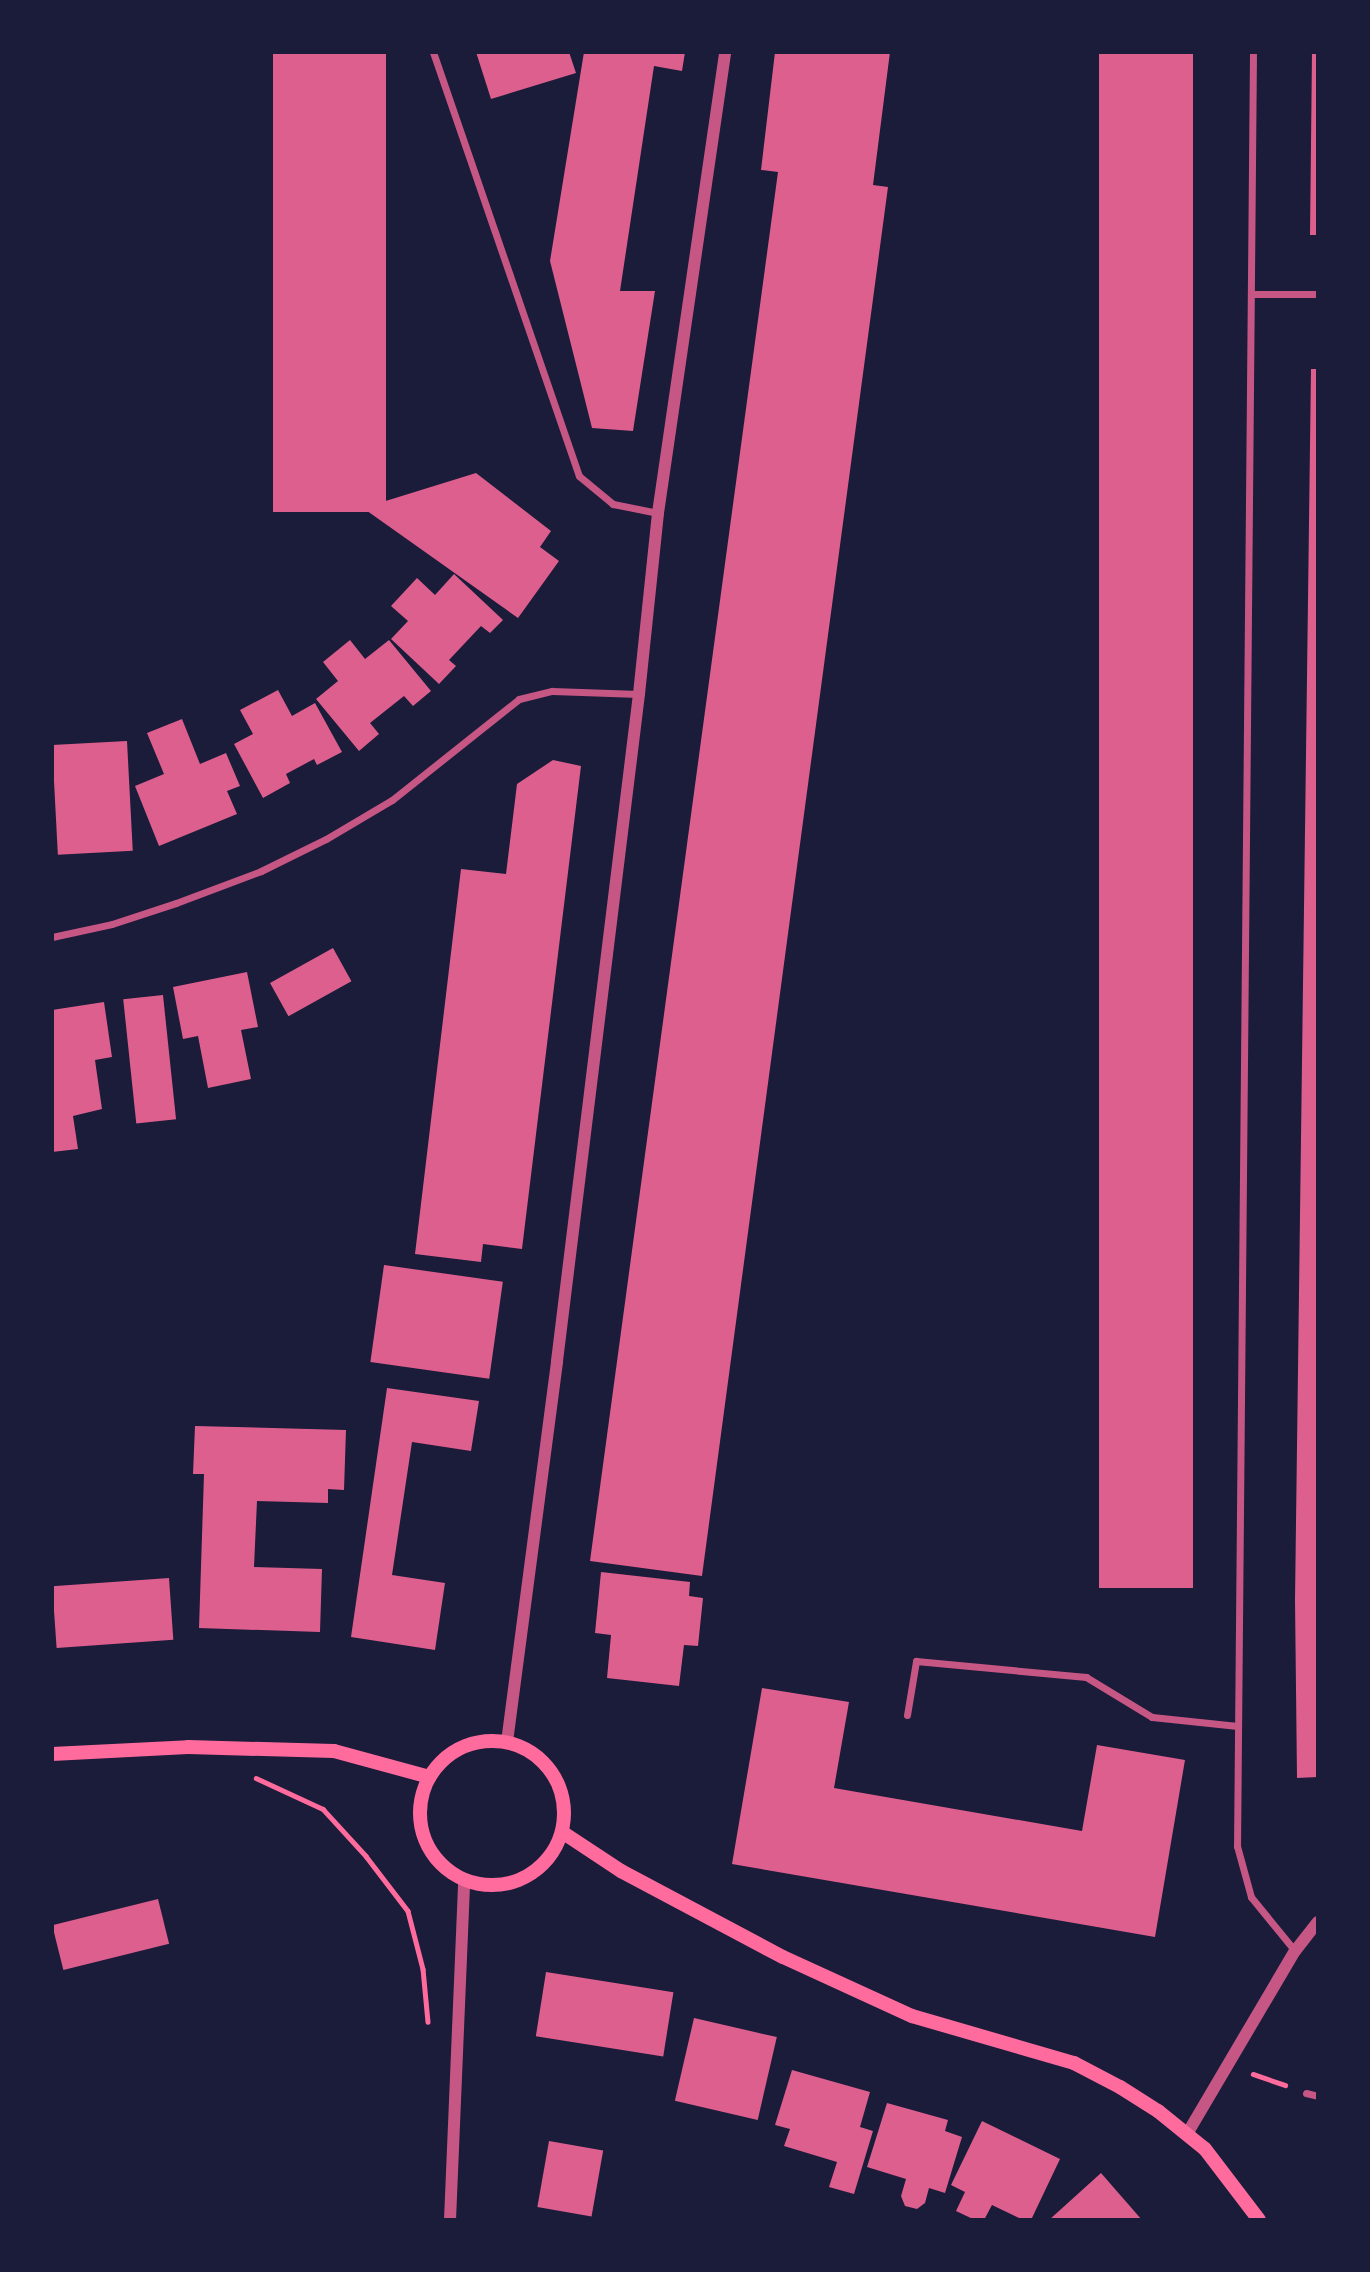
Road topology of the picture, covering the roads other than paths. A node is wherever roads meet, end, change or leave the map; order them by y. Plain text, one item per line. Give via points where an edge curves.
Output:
1 (433, 52) edge
2 (725, 52) edge
3 (1253, 52) edge
4 (1318, 294) edge
5 (1251, 295) junction
6 (658, 513) junction
7 (639, 694) junction
8 (52, 937) edge
9 (907, 1715) dead end
10 (1238, 1726) junction
11 (507, 1742) junction
12 (52, 1754) edge
13 (429, 1777) junction
14 (562, 1832) junction
15 (464, 1880) junction
16 (1318, 1922) edge
17 (1295, 1951) junction
18 (1306, 2093) road end
19 (1318, 2096) edge
20 (1187, 2134) junction
21 (450, 2220) edge
22 (1259, 2220) edge

1 - 6 street via 579,476 613,504
2 - 6 street
3 - 5 street
4 - 5 street
5 - 10 street
6 - 7 street
7 - 8 street via 552,691 519,699 392,800 326,839 261,871 176,903
7 - 11 street
9 - 10 street via 916,1661 1086,1677 1152,1717
10 - 17 street via 1237,1846 1251,1897
11 - 13 main road via 477,1742 455,1751
11 - 14 main road via 530,1751 557,1781 564,1806
12 - 13 main road via 188,1747 334,1751
13 - 15 main road via 421,1800 421,1824 430,1850 446,1869
14 - 15 main road via 550,1856 531,1874 508,1884
14 - 20 main road via 621,1871 783,1956 912,2016 1074,2063 1139,2099
15 - 21 street
16 - 17 street
17 - 20 street
18 - 19 street
20 - 22 main road via 1205,2149

